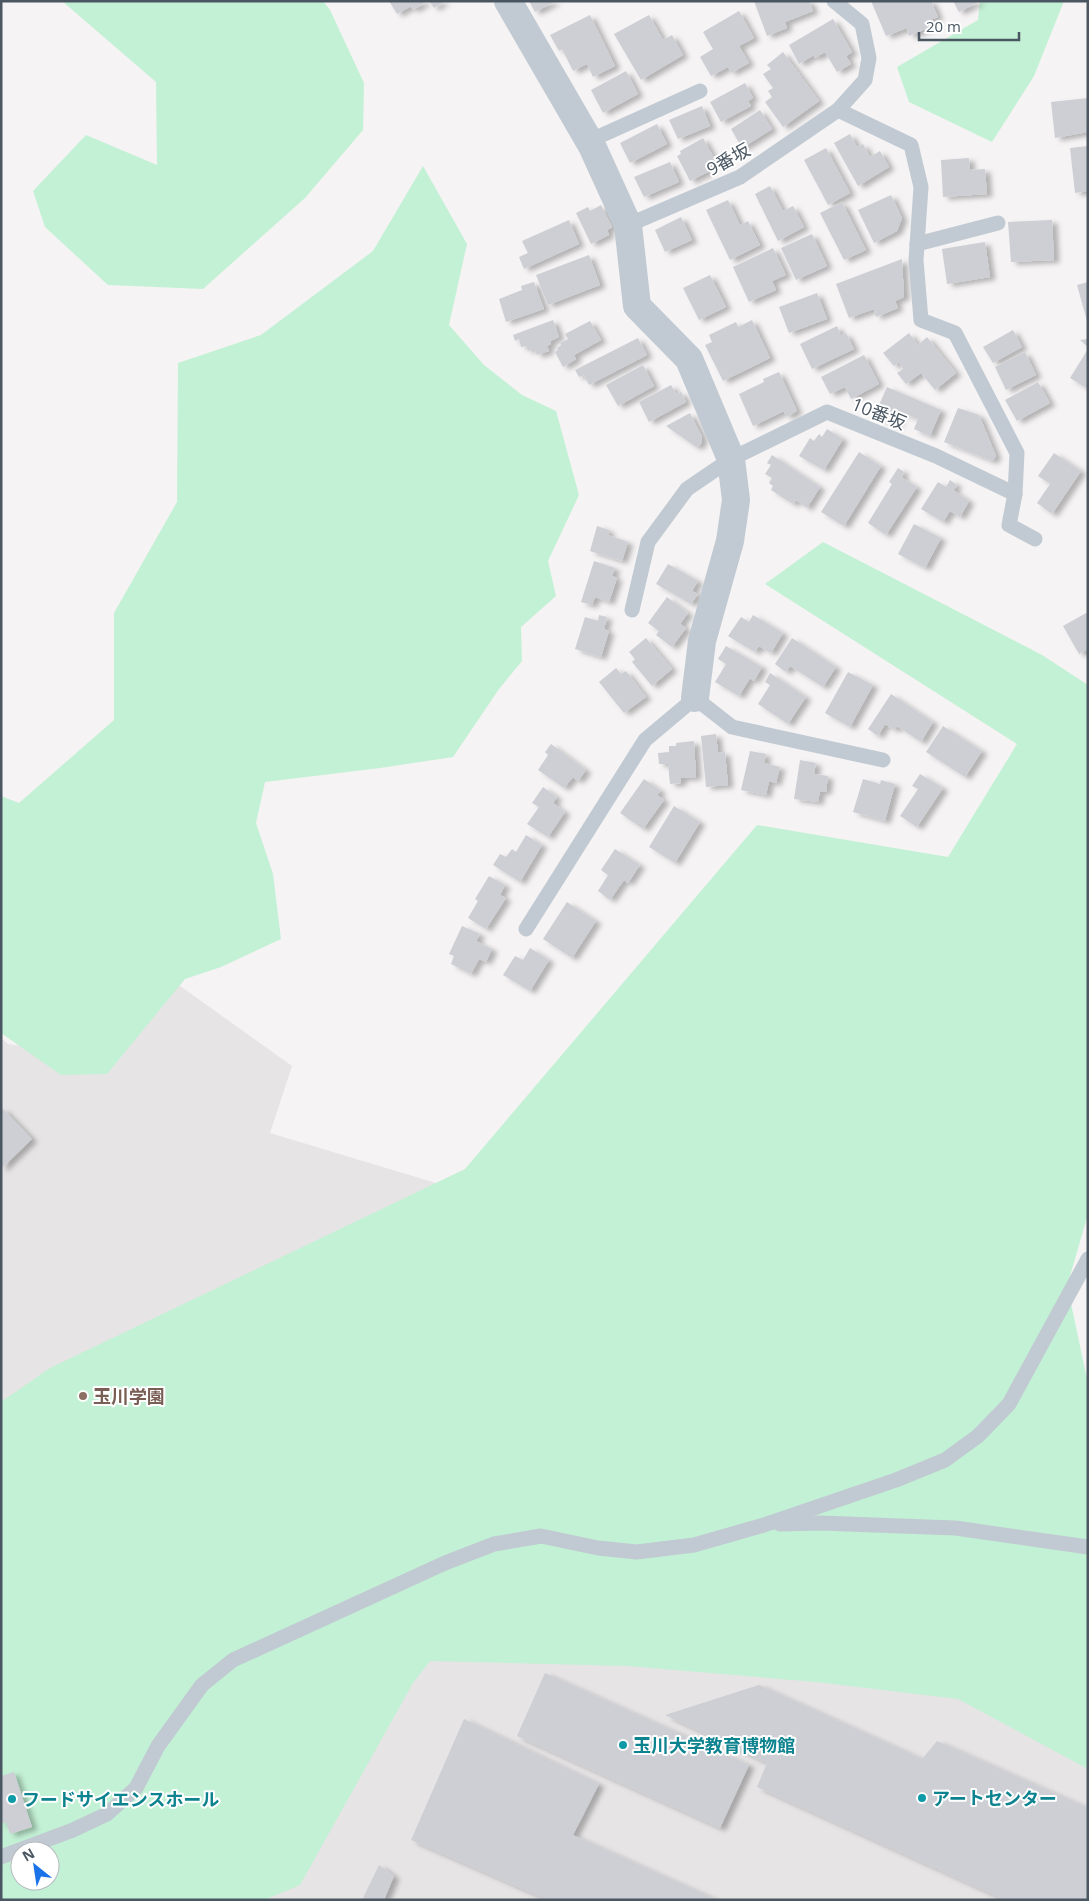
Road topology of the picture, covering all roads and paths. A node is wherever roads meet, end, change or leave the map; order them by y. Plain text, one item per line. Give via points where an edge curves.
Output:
1 (508, 1) edge
2 (834, 1) edge
3 (700, 91) dead end
4 (838, 110) junction
5 (589, 141) junction
6 (998, 223) dead end
7 (628, 225) junction
8 (917, 244) junction
9 (731, 459) junction
10 (1015, 494) junction
11 (1035, 539) dead end
12 (632, 610) dead end
13 (694, 698) junction
14 (883, 760) dead end
15 (526, 929) dead end
16 (1088, 1259) edge
17 (764, 1525) junction
18 (1088, 1547) edge
19 (1, 1857) edge

1 - 5 street
2 - 4 lane, 9番坂 via 862,24 869,58 865,80
3 - 5 lane
4 - 7 lane, 9番坂 via 740,177
4 - 8 lane via 911,145 920,186
5 - 7 street
6 - 8 lane
7 - 9 street via 637,306 689,358
8 - 10 lane via 921,320 954,333 1017,453
9 - 10 lane, 10番坂 via 827,412 936,456
9 - 12 lane, 10番坂 via 687,489 648,542
9 - 13 street via 736,500 731,533 702,641
10 - 11 lane via 1009,525
13 - 14 lane via 732,728
13 - 15 lane via 645,740
16 - 17 lane via 1009,1404 978,1436 945,1460
17 - 18 lane via 820,1523 955,1528
17 - 19 lane via 694,1545 637,1552 541,1536 494,1544 445,1563 233,1660 202,1685 158,1746 136,1788 107,1814

